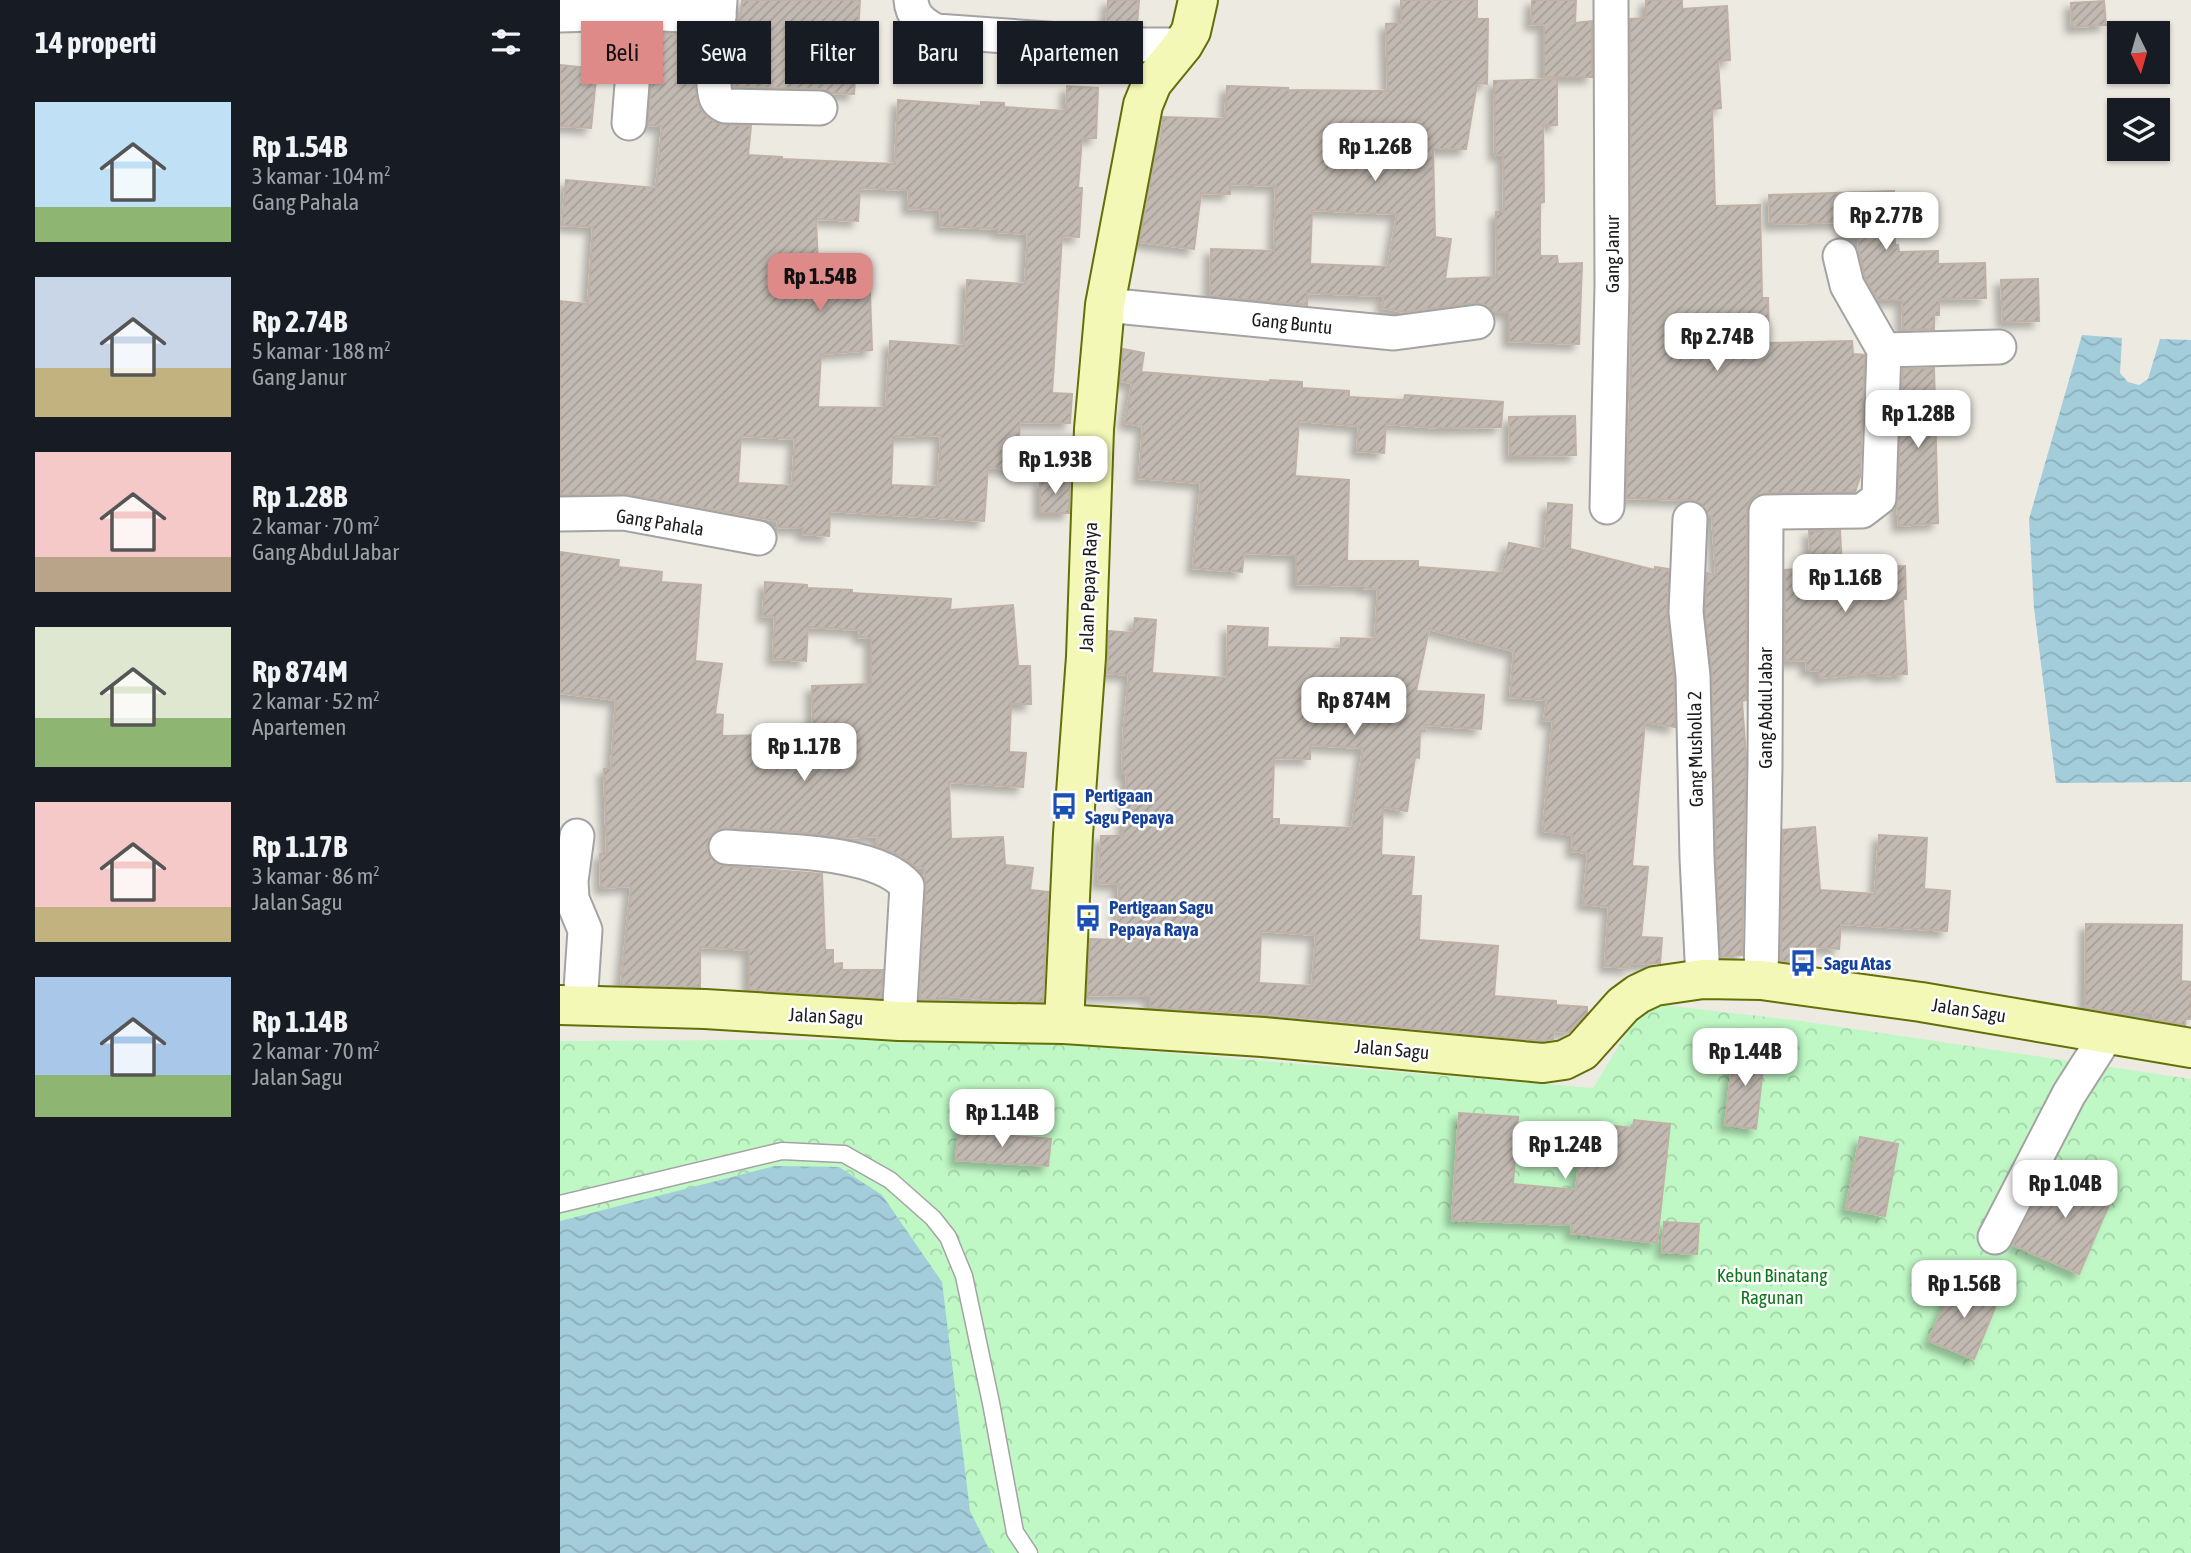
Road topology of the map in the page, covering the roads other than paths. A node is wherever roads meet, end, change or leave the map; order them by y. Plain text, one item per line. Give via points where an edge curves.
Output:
1 (911, 0) edge
2 (1198, 0) edge
3 (1611, 0) edge
4 (719, 8) edge
5 (628, 13) junction
6 (560, 15) edge
7 (1183, 45) junction
8 (820, 108) dead end
9 (629, 123) dead end
10 (1840, 256) dead end
11 (1105, 305) junction
12 (1478, 322) dead end
13 (1999, 347) dead end
14 (1884, 350) junction
15 (1607, 507) dead end
16 (560, 514) edge
17 (1690, 519) dead end
18 (759, 538) dead end
19 (577, 836) dead end
20 (726, 847) dead end
21 (1703, 979) junction
22 (1761, 980) junction
23 (570, 1004) edge
24 (899, 1021) junction
25 (1064, 1024) junction
26 (2108, 1033) junction
27 (2191, 1048) edge
28 (560, 1204) edge
29 (1995, 1237) dead end
30 (1029, 1553) edge

1 - 7 street via 916,18 936,31
2 - 7 street, Jalan Pepaya Raya
3 - 15 street, Gang Janur
4 - 5 street
4 - 8 street via 714,95 719,103
5 - 6 street
5 - 9 street via 637,19
7 - 11 street, Jalan Pepaya Raya via 1152,83 1143,105
10 - 14 street via 1847,285
11 - 12 street, Gang Buntu via 1394,333
11 - 25 street, Jalan Pepaya Raya via 1094,429 1089,603
13 - 14 street
14 - 22 street, Gang Abdul Jabar via 1880,498 1862,511 1766,512
16 - 18 street, Gang Pahala via 624,513
17 - 21 street, Gang Musholla 2 via 1686,612 1693,676
19 - 23 street via 572,899 585,930
20 - 24 street via 845,856 907,886
21 - 22 street, Jalan Sagu
21 - 25 street, Jalan Sagu via 1655,986 1637,994 1582,1051 1543,1063
22 - 26 street, Jalan Sagu
23 - 24 street, Jalan Sagu
24 - 25 street, Jalan Sagu
26 - 27 street, Jalan Sagu
26 - 29 street via 2069,1094
28 - 30 lane via 782,1151 844,1154 890,1180 948,1237 964,1276 1015,1532

